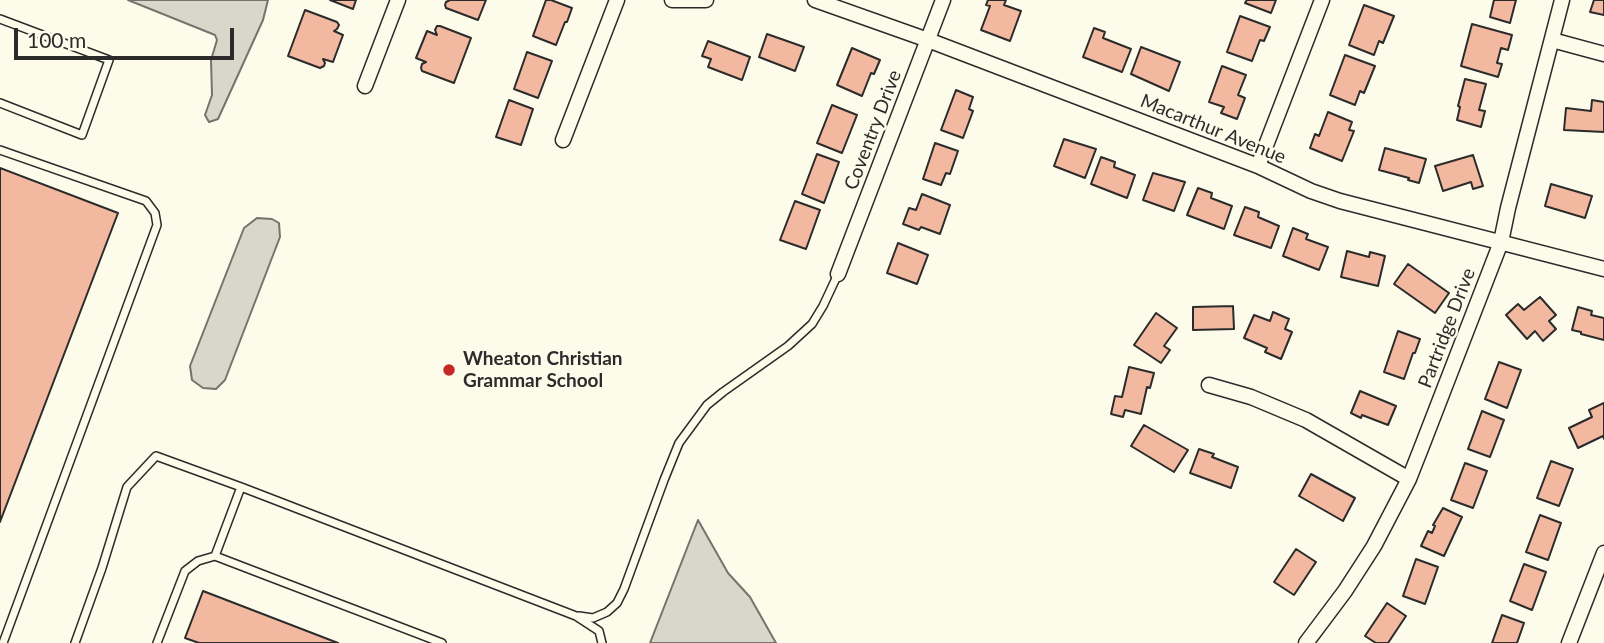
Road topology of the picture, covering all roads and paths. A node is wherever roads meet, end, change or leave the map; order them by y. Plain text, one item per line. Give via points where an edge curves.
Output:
1 (398, 0) edge
2 (617, 0) edge
3 (672, 0) edge
4 (706, 0) edge
5 (815, 0) edge
6 (943, 0) edge
7 (1322, 0) edge
8 (1562, 0) edge
9 (0, 19) edge
10 (928, 40) junction
11 (1552, 40) junction
12 (1604, 54) edge
13 (365, 86) dead end
14 (0, 103) edge
15 (564, 140) dead end
16 (0, 150) edge
17 (1258, 166) junction
18 (1501, 242) junction
19 (1604, 269) edge
20 (838, 274) joint
21 (1209, 384) dead end
22 (1409, 479) junction
23 (241, 487) junction
24 (1604, 553) edge
25 (215, 556) junction
26 (576, 616) junction
27 (3, 643) edge
28 (75, 643) edge
29 (158, 643) edge
30 (442, 643) edge
31 (602, 643) edge
32 (1306, 643) edge
33 (1569, 643) edge

1 - 13 street
2 - 15 street
3 - 4 street
5 - 10 street, Macarthur Avenue
6 - 10 street, Coventry Drive
7 - 17 street
8 - 11 street, Partridge Drive
9 - 14 lane via 109,60 82,135
10 - 17 street, Macarthur Avenue
10 - 20 street, Coventry Drive
11 - 12 street
11 - 18 street, Partridge Drive
16 - 27 lane via 146,201 158,225
17 - 18 street, Macarthur Avenue via 1340,201
18 - 19 street, Macarthur Avenue
18 - 22 street, Partridge Drive
20 - 26 lane via 812,324 707,405 679,443 617,603 593,618
21 - 22 street via 1306,420
22 - 32 street, Partridge Drive via 1374,546
23 - 25 lane
23 - 26 lane
23 - 28 lane via 156,456 127,487
24 - 33 street
25 - 29 lane via 185,571
25 - 30 lane
26 - 31 lane via 599,631

